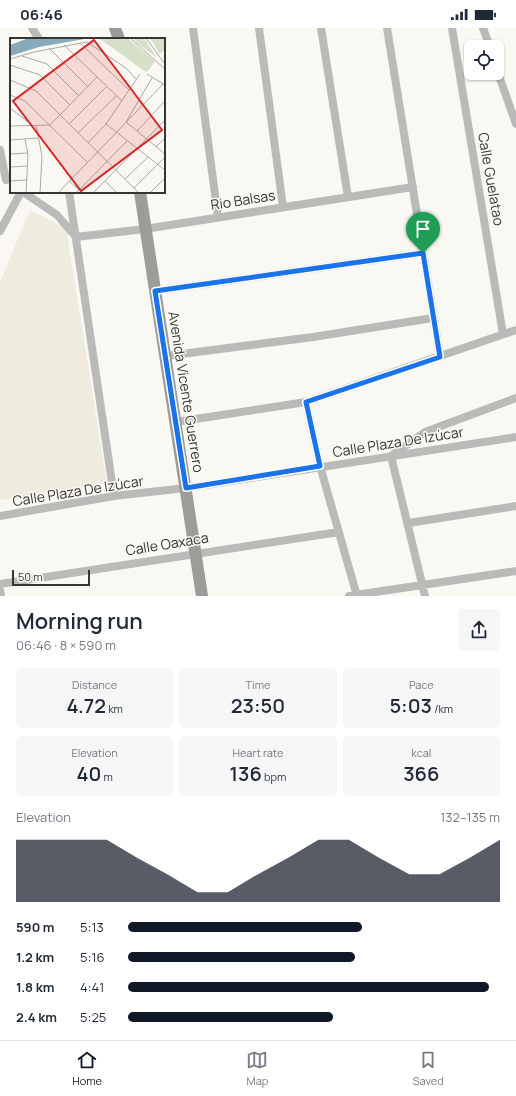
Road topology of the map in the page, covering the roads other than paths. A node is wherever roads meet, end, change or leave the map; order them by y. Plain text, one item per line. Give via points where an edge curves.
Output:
1 (32, 28) edge
2 (115, 28) edge
3 (193, 28) edge
4 (259, 28) edge
5 (321, 28) edge
6 (387, 28) edge
7 (452, 28) edge
8 (484, 28) edge
9 (38, 38) edge
10 (119, 38) edge
11 (488, 40) edge
12 (501, 80) edge
13 (516, 124) edge
14 (0, 150) edge
15 (6, 180) edge
16 (413, 187) junction
17 (21, 193) edge
18 (24, 193) edge
19 (69, 193) edge
20 (140, 193) edge
21 (348, 198) junction
22 (283, 208) junction
23 (218, 217) junction
24 (145, 229) junction
25 (0, 231) edge
26 (76, 237) junction
27 (423, 253) junction
28 (155, 291) junction
29 (433, 318) junction
30 (516, 330) edge
31 (503, 334) junction
32 (166, 356) junction
33 (440, 357) junction
34 (516, 398) edge
35 (306, 402) junction
36 (176, 422) junction
37 (516, 437) edge
38 (391, 456) junction
39 (320, 466) junction
40 (186, 488) junction
41 (114, 496) junction
42 (516, 506) edge
43 (0, 516) edge
44 (408, 523) junction
45 (339, 532) junction
46 (196, 553) junction
47 (516, 571) edge
48 (0, 584) edge
49 (422, 586) junction
50 (0, 590) edge
51 (1, 596) edge
52 (202, 596) edge
53 (354, 596) edge
54 (425, 596) edge

1 - 9 street
2 - 10 street
3 - 23 street
4 - 22 street
5 - 21 street
6 - 16 street
7 - 31 street, Calle Guelatao
8 - 11 street
12 - 13 street
14 - 15 street
16 - 21 street, Rio Balsas
16 - 27 street
17 - 25 street
18 - 26 street via 57,215
19 - 26 street
20 - 24 street, Avenida Vicente Guerrero
21 - 22 street, Rio Balsas
22 - 23 street, Rio Balsas
23 - 24 street, Rio Balsas
24 - 26 street, Rio Balsas
24 - 28 street, Avenida Vicente Guerrero
26 - 41 street
27 - 28 street
27 - 29 street
28 - 32 street, Avenida Vicente Guerrero
29 - 32 street
29 - 33 street
30 - 31 street
31 - 33 street
32 - 36 street, Avenida Vicente Guerrero
33 - 35 street
34 - 38 street via 425,432
35 - 36 street
35 - 39 street
36 - 40 street, Avenida Vicente Guerrero
37 - 38 street, Calle Plaza De Izúcar
38 - 39 street, Calle Plaza De Izúcar
38 - 44 street
39 - 40 street, Calle Plaza De Izúcar
39 - 45 street
40 - 41 street, Calle Plaza De Izúcar
40 - 46 street, Avenida Vicente Guerrero
41 - 43 street, Calle Plaza De Izúcar
42 - 44 street
44 - 49 street
45 - 46 street, Calle Oaxaca
45 - 53 street
46 - 48 street, Calle Oaxaca
46 - 52 street, Avenida Vicente Guerrero
47 - 49 street
49 - 53 street
49 - 54 street
50 - 51 street

